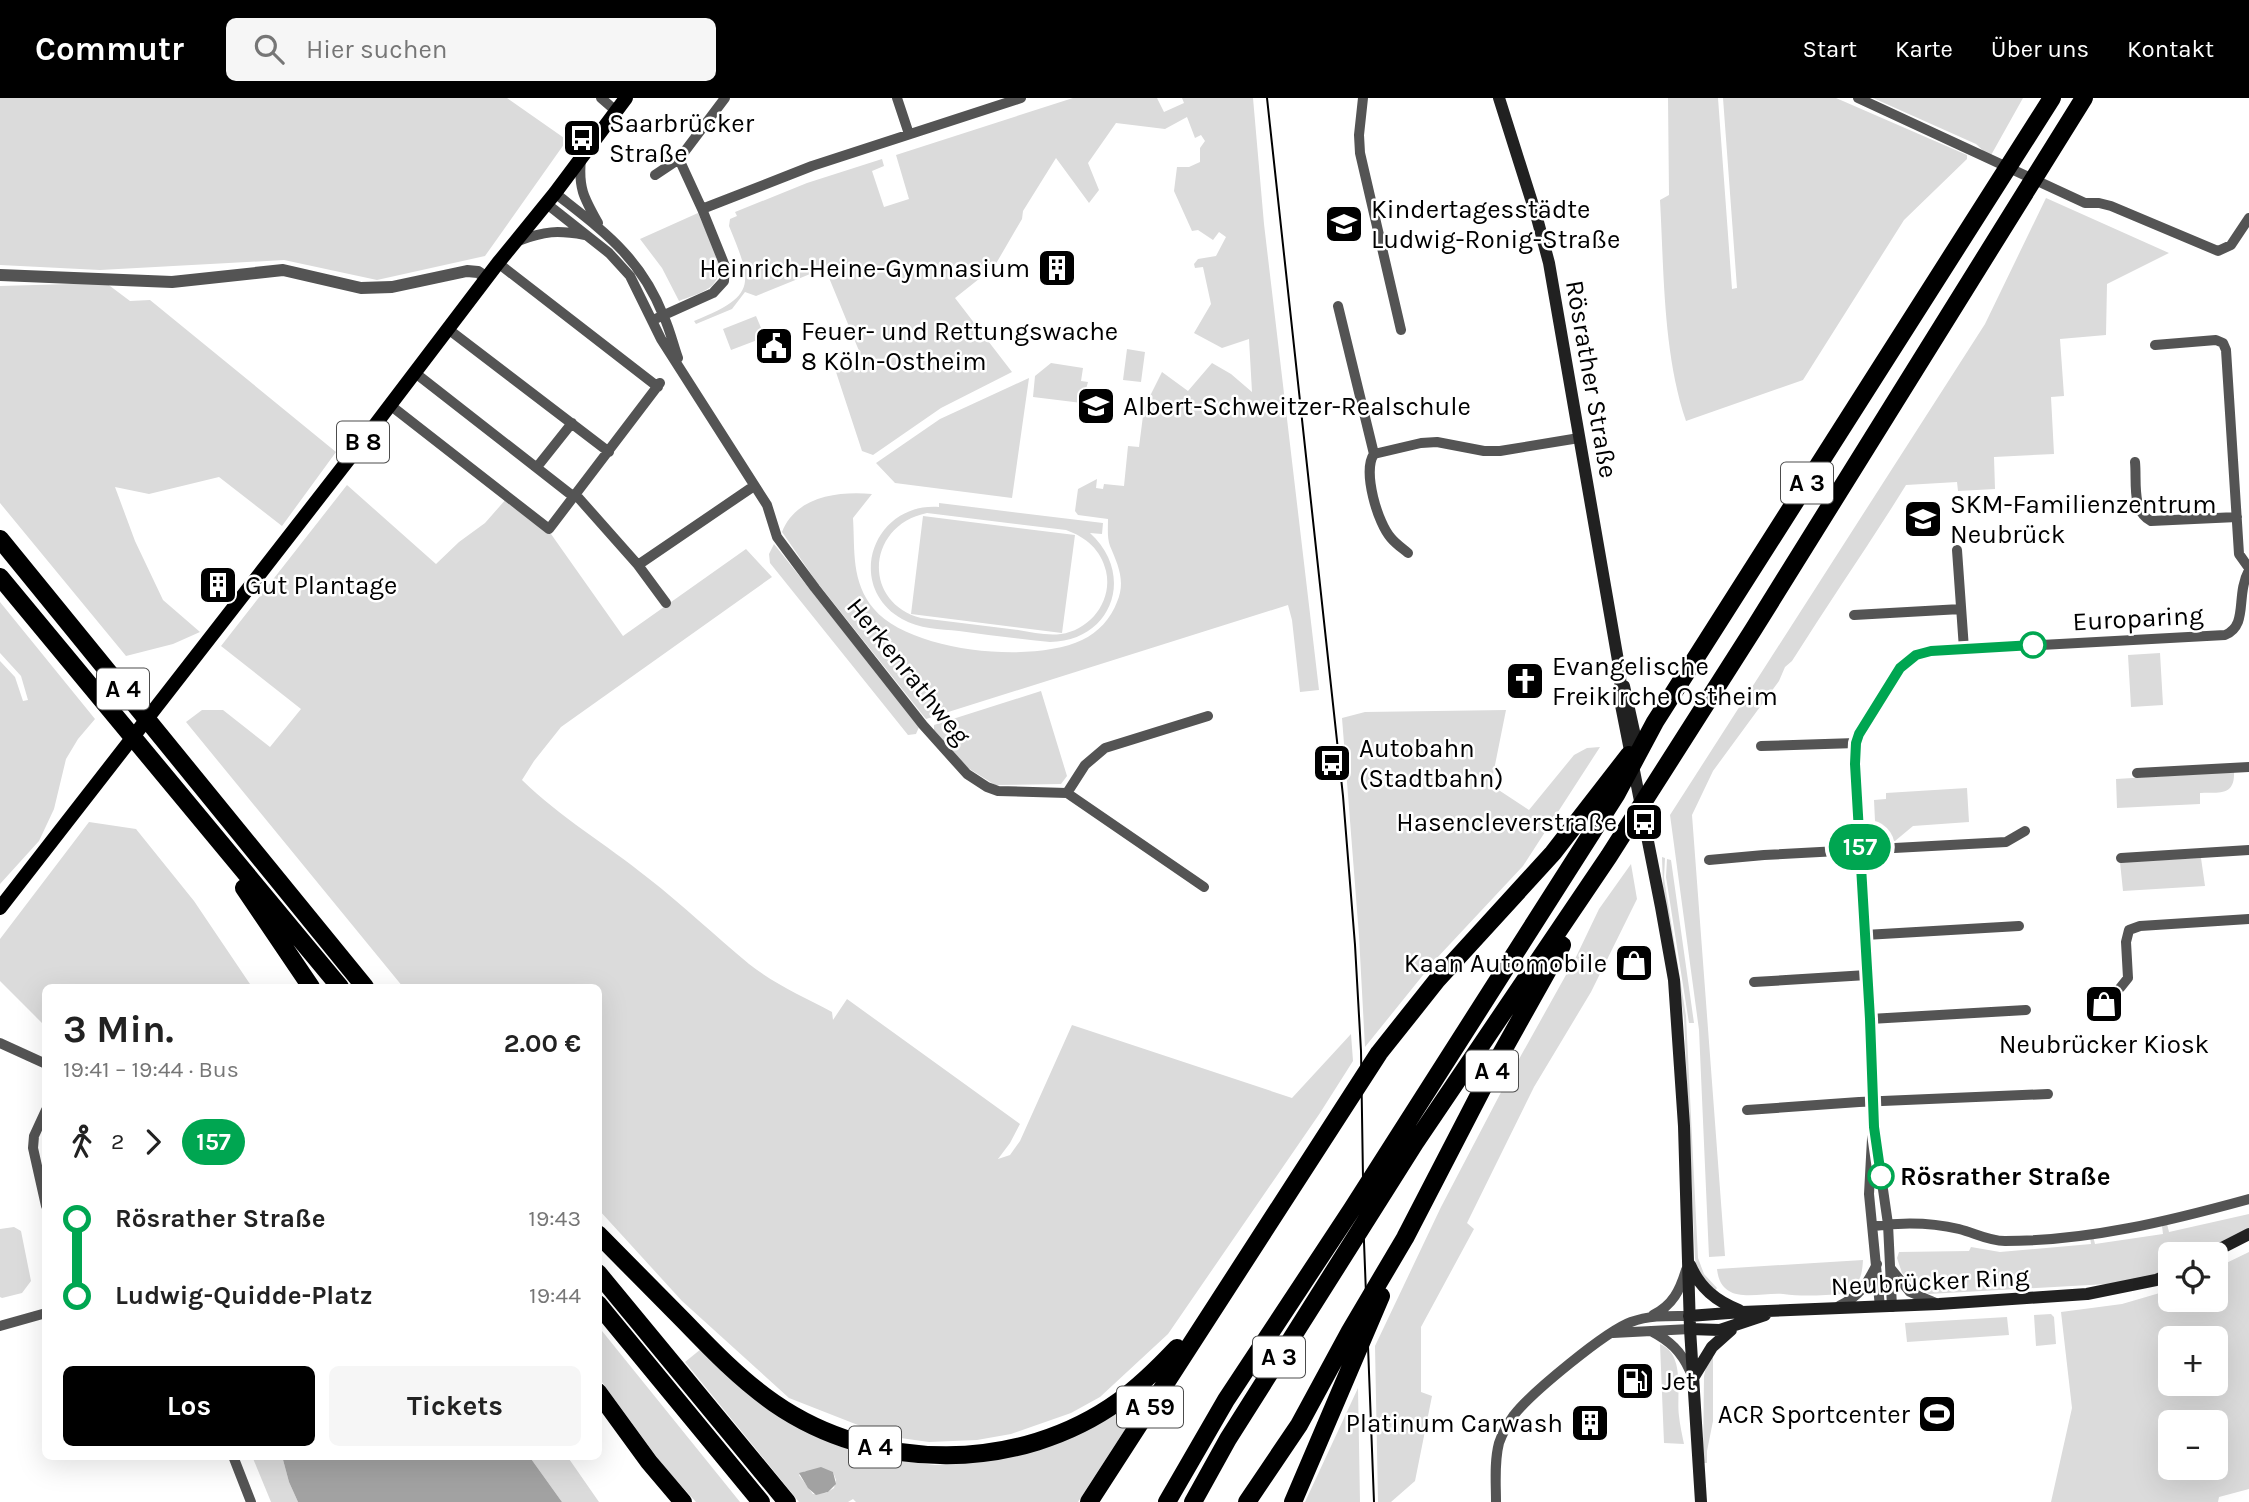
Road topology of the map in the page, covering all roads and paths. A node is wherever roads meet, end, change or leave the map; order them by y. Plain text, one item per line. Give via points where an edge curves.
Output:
1 (601, 98) edge
2 (626, 98) edge
3 (725, 98) edge
4 (897, 98) edge
5 (1021, 98) edge
6 (1363, 98) edge
7 (1499, 98) edge
8 (1858, 98) edge
9 (2052, 98) edge
10 (2084, 98) edge
11 (616, 111) junction
12 (909, 134) junction
13 (581, 157) junction
14 (679, 159) junction
15 (655, 175) dead end
16 (551, 198) junction
17 (702, 209) junction
18 (2249, 218) edge
19 (600, 227) junction
20 (587, 235) junction
21 (517, 241) junction
22 (498, 263) junction
23 (0, 275) edge
24 (487, 278) junction
25 (1338, 306) dead end
26 (664, 315) junction
27 (653, 320) junction
28 (448, 329) junction
29 (1401, 330) dead end
30 (2155, 345) dead end
31 (414, 372) junction
32 (687, 381) junction
33 (390, 405) junction
34 (572, 423) junction
35 (1580, 438) junction
36 (609, 452) junction
37 (1374, 454) junction
38 (2135, 462) dead end
39 (537, 467) junction
40 (754, 486) junction
41 (575, 496) junction
42 (2236, 517) junction
43 (0, 539) edge
44 (1957, 550) dead end
45 (1408, 553) dead end
46 (638, 565) junction
47 (2249, 569) edge
48 (0, 577) edge
49 (666, 603) dead end
50 (1961, 609) junction
51 (1854, 615) dead end
52 (2246, 627) edge
53 (1964, 649) junction
54 (1208, 716) dead end
55 (1655, 722) junction
56 (1856, 743) junction
57 (1761, 746) dead end
58 (2249, 767) edge
59 (2137, 773) dead end
60 (1067, 793) junction
61 (200, 821) junction
62 (2025, 831) dead end
63 (1861, 850) junction
64 (2249, 850) edge
65 (1609, 856) junction
66 (2121, 858) dead end
67 (1709, 860) dead end
68 (1204, 887) dead end
69 (0, 908) edge
70 (2249, 919) edge
71 (2019, 926) dead end
72 (1865, 935) junction
73 (1867, 975) junction
74 (1755, 982) dead end
75 (309, 984) edge
76 (337, 984) edge
77 (364, 984) edge
78 (2120, 988) dead end
79 (2026, 1010) dead end
80 (1870, 1019) junction
81 (0, 1043) edge
82 (42, 1063) edge
83 (2048, 1094) dead end
84 (1874, 1102) junction
85 (1747, 1110) dead end
86 (42, 1119) edge
87 (1874, 1127) junction
88 (42, 1188) edge
89 (2249, 1199) edge
90 (1888, 1224) junction
91 (1873, 1226) junction
92 (2249, 1234) edge
93 (602, 1238) edge
94 (1405, 1238) junction
95 (2228, 1245) edge
96 (1689, 1263) junction
97 (1877, 1264) junction
98 (1890, 1268) junction
99 (602, 1278) edge
100 (2158, 1279) edge
101 (1939, 1304) junction
102 (1886, 1307) junction
103 (602, 1309) edge
104 (1833, 1309) junction
105 (1211, 1312) junction
106 (1742, 1312) junction
107 (1772, 1312) junction
108 (42, 1314) edge
109 (1648, 1317) junction
110 (1690, 1322) junction
111 (0, 1326) edge
112 (1737, 1326) junction
113 (1650, 1331) junction
114 (1613, 1333) junction
115 (1693, 1378) junction
116 (602, 1397) edge
117 (235, 1460) edge
118 (251, 1502) edge
119 (683, 1502) edge
120 (761, 1502) edge
121 (787, 1502) edge
122 (1089, 1502) edge
123 (1167, 1502) edge
124 (1193, 1502) edge
125 (1247, 1502) edge
126 (1293, 1502) edge
127 (1496, 1502) edge
128 (1701, 1502) edge

1 - 11 street
2 - 11 main road, B 8
3 - 14 street
4 - 12 street
5 - 12 street
6 - 29 street via 1360,153
7 - 35 main road, Rösrather Straße via 1549,263
8 - 18 street via 2085,204 2110,206 2218,251 2231,245
9 - 55 highway, A 3
10 - 65 highway, A 3
11 - 13 main road, B 8
12 - 17 street
13 - 16 main road, B 8
13 - 19 street via 582,195
14 - 15 street
14 - 17 street
16 - 19 street
16 - 20 street
16 - 21 main road, B 8
17 - 26 street via 725,266 724,281 713,293
19 - 26 street via 639,270
20 - 21 street via 557,230
20 - 27 street via 630,276
21 - 22 main road, B 8
22 - 24 main road, B 8
22 - 36 street via 659,385
23 - 24 street via 172,282 283,270 361,288 392,287 467,271
24 - 28 main road, B 8
25 - 37 street
26 - 27 street
26 - 32 street
27 - 32 street
28 - 31 main road, B 8
28 - 34 street
30 - 42 street via 2223,343
31 - 33 main road, B 8
31 - 39 street
32 - 40 street, Herkenrathweg
33 - 41 street via 549,529
33 - 69 main road, B 8
34 - 36 street
34 - 39 street
35 - 37 street via 1500,452 1437,442
35 - 96 main road, Rösrather Straße via 1620,672 1621,705 1674,980
36 - 41 street
37 - 45 street via 1368,466 1380,518 1390,538
38 - 42 street via 2142,517 2151,521
39 - 41 street
40 - 46 street
40 - 60 street, Herkenrathweg via 777,537 814,589 967,774 998,791
41 - 46 street
42 - 47 street via 2239,554
43 - 77 highway, A 4
44 - 50 street
46 - 49 street
47 - 52 street, Europaring via 2243,584
48 - 61 highway, A 4
50 - 51 street
50 - 53 street
52 - 53 street, Europaring via 2225,635
53 - 56 street, Europaring via 1931,651 1906,662
54 - 60 street via 1105,748 1084,765
55 - 105 highway, A 4 via 1553,853 1428,990 1365,1072
55 - 123 highway, A 3 via 1616,795 1226,1400
56 - 57 street
56 - 63 street, Europaring
58 - 59 street
60 - 68 street
61 - 75 highway, A 4
61 - 76 highway
62 - 63 street via 2006,842
63 - 67 street
63 - 72 street, Europaring
64 - 66 street
65 - 94 highway, A 4
65 - 124 highway, A 3 via 1415,1143
70 - 78 street via 2129,930 2128,978
71 - 72 street
72 - 73 street, Europaring
73 - 74 street
73 - 80 street, Europaring
79 - 80 street
80 - 84 street, Europaring
81 - 82 street
83 - 84 street
84 - 85 street
84 - 87 street, Europaring
86 - 88 street via 33,1148
87 - 90 street, Europaring
87 - 91 street, Europaring
89 - 90 street via 2129,1229 2045,1239 1995,1241 1940,1225
90 - 91 street
90 - 98 street, Europaring
91 - 97 street, Europaring
92 - 95 main road
93 - 105 highway, A 4 via 729,1366 775,1404 838,1436 916,1455 1006,1450 1080,1424 1140,1385
94 - 125 highway, A 4 via 1299,1425
94 - 126 highway
96 - 106 main road via 1713,1298
96 - 109 street, Rösrather Straße via 1673,1300
96 - 110 main road, Rösrather Straße
97 - 102 street, Europaring
97 - 104 street via 1864,1289
98 - 101 street via 1910,1292
98 - 102 street, Europaring
99 - 121 highway
100 - 101 main road, Neubrücker Ring via 2087,1294
101 - 102 main road, Neubrücker Ring
102 - 104 main road, Neubrücker Ring
103 - 120 highway
104 - 107 main road, Neubrücker Ring
105 - 122 highway, A 59
106 - 107 main road, Neubrücker Ring
106 - 110 main road, Neubrücker Ring
107 - 112 main road
108 - 111 street
109 - 110 street
109 - 114 street
110 - 112 main road via 1709,1331
110 - 113 street
110 - 115 main road, Rösrather Straße
112 - 115 main road via 1712,1347
113 - 114 street
113 - 115 street via 1677,1348
114 - 127 street via 1535,1393 1514,1416 1500,1441
115 - 128 main road, Rösrather Straße
116 - 119 highway
117 - 118 street

